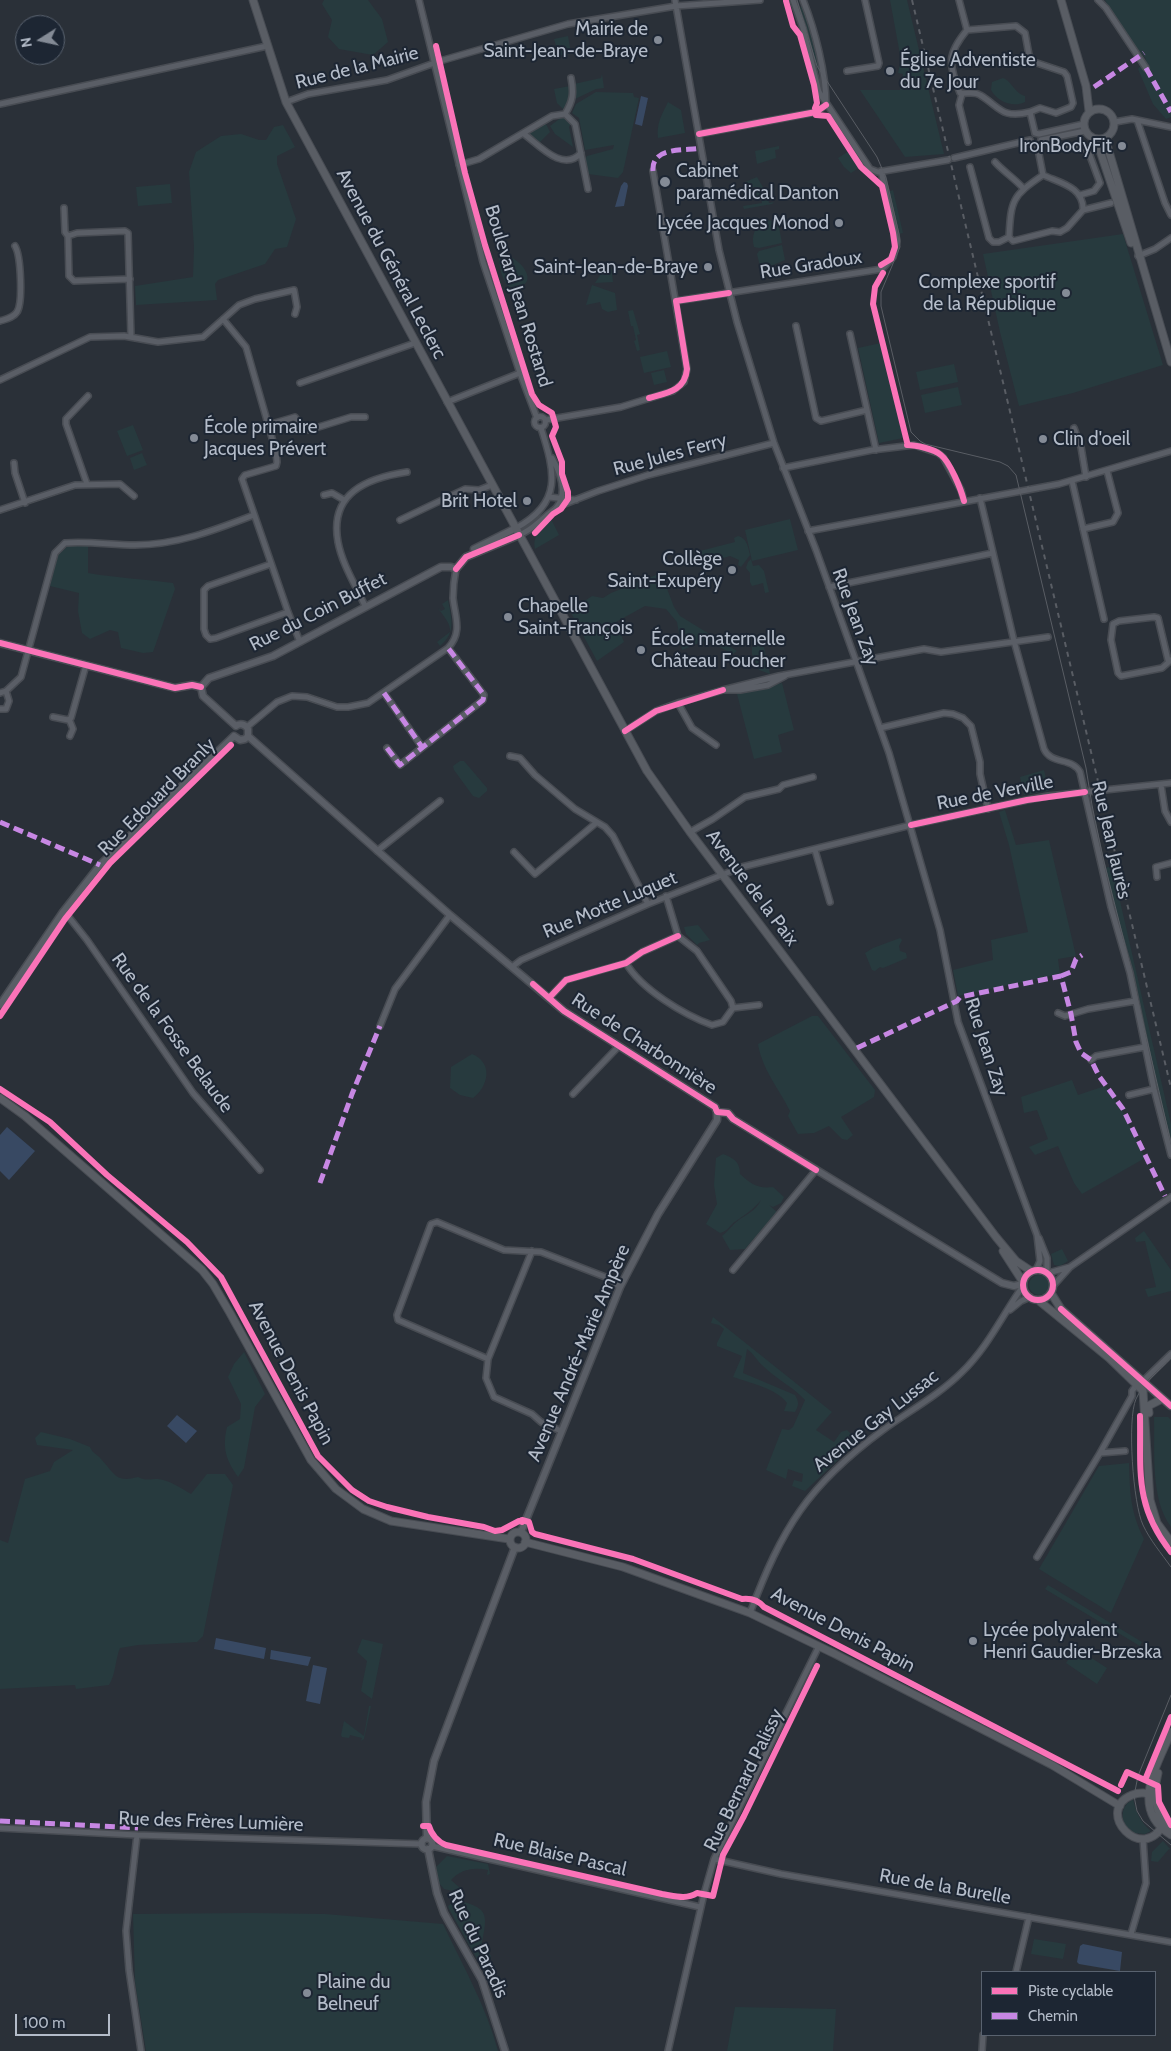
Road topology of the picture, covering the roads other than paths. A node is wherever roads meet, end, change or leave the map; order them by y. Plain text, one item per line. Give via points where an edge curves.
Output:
1 (253, 0) edge
2 (419, 0) edge
3 (675, 0) edge
4 (760, 0) edge
5 (792, 0) edge
6 (803, 0) edge
7 (865, 0) edge
8 (959, 0) edge
9 (1061, 0) edge
10 (1098, 0) edge
11 (676, 6) junction
12 (967, 30) junction
13 (267, 46) junction
14 (434, 64) junction
15 (1146, 68) dead end
16 (847, 71) dead end
17 (571, 78) dead end
18 (962, 94) junction
19 (286, 102) junction
20 (0, 104) edge
21 (826, 105) junction
22 (1093, 110) junction
23 (1030, 112) junction
24 (564, 114) junction
25 (1137, 120) junction
26 (1115, 122) junction
27 (1084, 127) junction
28 (1171, 127) edge
29 (524, 134) junction
30 (699, 134) junction
31 (1037, 134) junction
32 (1105, 138) junction
33 (1096, 139) junction
34 (1030, 140) junction
35 (968, 142) dead end
36 (1039, 142) junction
37 (1064, 146) dead end
38 (581, 153) junction
39 (995, 162) dead end
40 (459, 166) junction
41 (970, 167) dead end
42 (653, 171) dead end
43 (881, 172) junction
44 (1043, 175) junction
45 (1023, 188) junction
46 (588, 189) dead end
47 (1080, 195) junction
48 (1111, 202) dead end
49 (64, 208) dead end
50 (1083, 210) junction
51 (1171, 215) edge
52 (68, 236) junction
53 (1009, 237) junction
54 (1171, 238) edge
55 (15, 246) dead end
56 (1138, 255) junction
57 (130, 279) junction
58 (729, 293) junction
59 (676, 301) junction
60 (295, 314) dead end
61 (223, 319) junction
62 (0, 321) edge
63 (796, 326) dead end
64 (850, 334) dead end
65 (131, 337) junction
66 (416, 344) junction
67 (1171, 362) edge
68 (520, 373) junction
69 (0, 380) edge
70 (300, 383) dead end
71 (88, 396) dead end
72 (447, 402) junction
73 (867, 410) junction
74 (365, 417) dead end
75 (537, 418) junction
76 (546, 420) junction
77 (268, 425) junction
78 (541, 428) junction
79 (1074, 428) dead end
80 (774, 443) junction
81 (876, 450) junction
82 (1171, 451) edge
83 (549, 454) junction
84 (14, 463) dead end
85 (783, 468) junction
86 (1107, 471) junction
87 (407, 472) dead end
88 (1086, 477) junction
89 (1072, 481) junction
90 (86, 484) junction
91 (492, 485) junction
92 (324, 495) dead end
93 (134, 496) dead end
94 (549, 497) junction
95 (561, 498) junction
96 (980, 498) junction
97 (344, 500) junction
98 (576, 500) junction
99 (964, 501) junction
100 (25, 503) junction
101 (557, 507) junction
102 (0, 510) edge
103 (254, 515) junction
104 (400, 520) dead end
105 (516, 528) junction
106 (1084, 529) junction
107 (808, 531) junction
108 (520, 535) junction
109 (993, 553) junction
110 (271, 564) junction
111 (454, 568) junction
112 (829, 587) junction
113 (366, 606) junction
114 (288, 612) junction
115 (1104, 618) dead end
116 (1048, 637) dead end
117 (300, 642) junction
118 (1014, 642) junction
119 (0, 643) edge
120 (448, 648) junction
121 (30, 650) junction
122 (1170, 660) edge
123 (855, 662) junction
124 (86, 665) junction
125 (201, 687) junction
126 (6, 691) junction
127 (0, 693) edge
128 (384, 693) junction
129 (678, 703) junction
130 (0, 709) edge
131 (53, 717) dead end
132 (69, 719) junction
133 (236, 726) junction
134 (247, 727) junction
135 (880, 728) junction
136 (625, 731) junction
137 (70, 736) dead end
138 (234, 736) junction
139 (248, 736) junction
140 (716, 745) dead end
141 (422, 747) junction
142 (387, 748) dead end
143 (510, 756) dead end
144 (813, 777) dead end
145 (1171, 784) edge
146 (1161, 785) junction
147 (1085, 792) junction
148 (440, 801) dead end
149 (988, 809) junction
150 (1171, 822) edge
151 (596, 823) junction
152 (911, 825) junction
153 (690, 832) junction
154 (815, 850) junction
155 (377, 851) junction
156 (514, 852) dead end
157 (1171, 863) edge
158 (722, 874) junction
159 (1157, 877) dead end
160 (666, 896) junction
161 (830, 902) dead end
162 (648, 904) junction
163 (63, 912) junction
164 (450, 916) junction
165 (678, 936) junction
166 (626, 963) junction
167 (512, 967) junction
168 (549, 998) junction
169 (1135, 1001) junction
170 (0, 1005) edge
171 (759, 1005) dead end
172 (733, 1008) junction
173 (1058, 1013) dead end
174 (380, 1026) dead end
175 (618, 1047) junction
176 (1145, 1047) junction
177 (1091, 1060) dead end
178 (1154, 1089) junction
179 (573, 1094) dead end
180 (1129, 1095) dead end
181 (0, 1098) edge
182 (717, 1112) junction
183 (1171, 1155) edge
184 (260, 1170) dead end
185 (816, 1170) junction
186 (1171, 1197) edge
187 (1037, 1235) junction
188 (996, 1237) junction
189 (532, 1251) junction
190 (1070, 1267) junction
191 (733, 1270) dead end
192 (1034, 1271) junction
193 (1048, 1273) junction
194 (1023, 1284) junction
195 (620, 1287) junction
196 (1052, 1290) junction
197 (1030, 1297) junction
198 (1038, 1300) junction
199 (1006, 1314) junction
200 (1171, 1354) edge
201 (488, 1359) junction
202 (1142, 1387) junction
203 (1160, 1400) junction
204 (1148, 1406) junction
205 (1171, 1406) edge
206 (1171, 1410) edge
207 (561, 1431) junction
208 (1125, 1451) dead end
209 (1100, 1453) junction
210 (521, 1532) junction
211 (1171, 1536) edge
212 (509, 1539) junction
213 (526, 1542) junction
214 (1171, 1542) edge
215 (515, 1547) junction
216 (1037, 1557) dead end
217 (750, 1613) junction
218 (819, 1646) junction
219 (1171, 1732) edge
220 (1171, 1740) edge
221 (1151, 1795) junction
222 (1120, 1806) junction
223 (1163, 1826) junction
224 (0, 1828) edge
225 (1171, 1830) edge
226 (137, 1835) junction
227 (1171, 1836) edge
228 (427, 1838) junction
229 (1142, 1839) junction
230 (422, 1844) junction
231 (430, 1847) junction
232 (714, 1858) junction
233 (700, 1907) junction
234 (1029, 1917) junction
235 (1131, 1934) junction
236 (1171, 1942) edge
237 (1016, 1971) edge
238 (983, 2036) edge
239 (141, 2051) edge
240 (505, 2051) edge
241 (668, 2051) edge
242 (982, 2051) edge

1 - 13 main road, Avenue du Général Leclerc
2 - 14 street, Boulevard Jean Rostand
3 - 11 street, Rue Jean Zay
4 - 11 street, Rue de la Mairie
5 - 21 street via 803,28 819,92
6 - 21 street via 818,51
7 - 16 street via 879,63 878,66
8 - 12 street
9 - 22 main road
10 - 15 street
11 - 14 street, Rue de la Mairie via 557,27
11 - 30 street, Rue Jean Zay
12 - 18 street via 950,59
12 - 23 street via 1016,26 1025,33 1029,55 1034,62 1060,70 1067,76 1071,107 1056,113 1040,108
13 - 19 main road, Avenue du Général Leclerc
13 - 20 street
14 - 19 street, Rue de la Mairie via 387,80 308,94
14 - 40 street, Boulevard Jean Rostand
17 - 24 street via 574,92
18 - 23 street via 977,94 1004,112
18 - 35 street via 958,105
19 - 66 main road, Avenue du Général Leclerc
21 - 30 street via 816,112
21 - 43 street via 866,164 874,172
22 - 26 main road via 1108,111
22 - 27 main road via 1086,116
23 - 31 street
24 - 29 street via 552,116
24 - 38 street via 575,124
25 - 26 street
25 - 28 street
25 - 51 street
26 - 32 main road via 1112,132
27 - 31 street
27 - 33 main road
27 - 36 street
29 - 38 street via 555,158 562,160
29 - 40 street via 479,159
30 - 58 street, Rue Jean Zay
31 - 34 street
31 - 36 street
32 - 33 main road
32 - 56 main road
33 - 56 main road
34 - 36 street via 1034,144
34 - 43 street
36 - 44 street
37 - 47 street via 1086,149 1100,182 1094,191
38 - 46 street
39 - 45 street
40 - 68 street, Boulevard Jean Rostand via 483,262
41 - 53 street via 989,238 999,242
42 - 59 street
43 - 58 street, Rue Gradoux via 897,239 893,257 882,269
44 - 45 street
44 - 47 street via 1077,190
45 - 53 street via 1013,203
47 - 50 street
48 - 50 street
49 - 52 street
50 - 53 street via 1060,232 1016,241
52 - 57 street via 71,280
52 - 57 street via 126,231
54 - 56 street
55 - 62 street via 19,252 19,308 13,317
56 - 67 main road
57 - 65 street
58 - 59 street, Rue Gradoux
58 - 80 street, Rue Jean Zay
59 - 76 street via 687,369 686,379 680,386 674,391 621,408
60 - 61 street via 294,290 239,305
61 - 65 street via 211,332 196,339 158,342
61 - 77 street via 246,347
63 - 73 street via 816,418 820,421
64 - 73 street
65 - 69 street via 84,339
66 - 70 street
66 - 72 main road, Avenue du Général Leclerc
68 - 72 street
68 - 75 street, Boulevard Jean Rostand
71 - 90 street via 66,419
72 - 91 main road, Avenue du Général Leclerc
73 - 81 street
74 - 77 street via 351,417 309,430 302,427 295,416
75 - 76 street
75 - 78 street via 535,424
76 - 78 street
77 - 103 street via 277,464 242,479
78 - 83 street
79 - 88 street
80 - 85 street, Rue Jean Zay
80 - 98 street, Rue Jules Ferry via 648,475
81 - 85 street
81 - 99 street via 907,445 938,453 961,490
82 - 86 street
83 - 94 street via 553,479
83 - 95 street via 561,479
84 - 100 street
85 - 107 street, Rue Jean Zay
86 - 88 street
86 - 106 street via 1118,513 1116,519
87 - 97 street via 362,485
88 - 89 street
89 - 96 street
89 - 106 street
90 - 93 street via 120,484
90 - 100 street
91 - 104 street via 479,490 465,489
91 - 105 main road, Avenue du Général Leclerc
92 - 97 street via 332,493
94 - 95 street, Rue Jules Ferry
94 - 105 street via 537,514
95 - 98 street, Rue Jules Ferry
95 - 101 street
96 - 99 street
96 - 109 street, Rue Jean Jaurès
97 - 113 street via 338,514 338,542
98 - 101 street, Rue Jules Ferry
99 - 107 street
100 - 102 street
101 - 108 street
103 - 110 street
103 - 121 street via 212,531 162,543 65,543 55,553
105 - 108 main road, Avenue du Général Leclerc
105 - 111 street, Rue du Coin Buffet via 465,553
106 - 115 street
107 - 112 street, Rue Jean Zay
108 - 111 street, Rue du Coin Buffet via 466,557
108 - 136 main road, Avenue de la Paix
109 - 112 street
109 - 118 street, Rue Jean Jaurès
110 - 114 street
110 - 114 street via 204,590 206,635 210,639 216,638
111 - 113 street, Rue du Coin Buffet via 441,567
111 - 120 street via 453,597 458,629
112 - 123 street, Rue Jean Zay
113 - 117 street, Rue du Coin Buffet
114 - 117 street
116 - 118 street
117 - 125 street, Rue du Coin Buffet via 273,656 212,676
118 - 123 street via 941,652 924,649
118 - 147 street, Rue Jean Jaurès via 1046,753 1077,766
119 - 121 street
120 - 128 street
120 - 141 street via 484,698
121 - 124 street
121 - 126 street via 21,678
122 - 122 street via 1162,668 1121,676 1111,640 1113,624 1158,618
123 - 129 street via 736,686
123 - 135 street, Rue Jean Zay
124 - 125 street via 175,688
124 - 132 street
125 - 133 street via 203,696
126 - 127 street
126 - 130 street via 9,701 6,709
128 - 134 street via 368,703 348,707 292,696 278,702
128 - 141 street
129 - 136 street via 656,711
129 - 140 street via 692,728
131 - 132 street
132 - 137 street via 73,729
133 - 134 street via 243,724
133 - 138 street
134 - 139 street
135 - 149 street via 944,713 964,718 971,726
135 - 152 street, Rue Jean Zay
136 - 153 main road, Avenue de la Paix via 646,771
138 - 139 street via 240,740
138 - 163 street, Rue Edouard Branly via 100,865
139 - 155 street, Rue de Charbonnière
141 - 142 street via 400,765
143 - 151 street via 520,758 535,775
144 - 153 street via 747,796
145 - 146 street, Rue de Verville
146 - 147 street, Rue de Verville
146 - 150 street via 1165,811
147 - 149 street, Rue de Verville
147 - 169 street, Rue Jean Jaurès
148 - 155 street
149 - 152 street, Rue de Verville
151 - 156 street via 535,874
151 - 162 street via 613,836
152 - 154 street, Rue de Verville
152 - 187 street, Rue Jean Zay via 940,930 958,1022
153 - 158 main road, Avenue de la Paix
154 - 158 street, Rue Motte Luquet
154 - 161 street
155 - 164 street, Rue de Charbonnière
157 - 159 street via 1156,867
158 - 160 street, Rue Motte Luquet
158 - 188 main road, Avenue de la Paix
160 - 162 street, Rue Motte Luquet
160 - 165 street
162 - 167 street, Rue Motte Luquet via 521,960
163 - 170 street, Rue Edouard Branly
163 - 184 street, Rue de la Fosse Belaude via 87,940 193,1093
164 - 167 street, Rue de Charbonnière
164 - 174 street via 395,988
165 - 166 street
165 - 172 street via 702,958
166 - 168 street via 566,980
166 - 172 street via 632,973 650,988 680,1010 707,1023 723,1022
167 - 168 street, Rue de Charbonnière
168 - 175 street, Rue de Charbonnière via 564,1012
169 - 173 street via 1065,1016
169 - 176 street, Rue Jean Jaurès
171 - 172 street
175 - 179 street
175 - 182 street, Rue de Charbonnière via 715,1107
176 - 177 street via 1096,1056
176 - 178 street, Rue Jean Jaurès
178 - 180 street
178 - 183 street, Rue Jean Jaurès
181 - 212 main road, Avenue Denis Papin via 25,1116 202,1270 234,1320 311,1460 336,1489 364,1509 391,1521
182 - 185 street, Rue de Charbonnière via 728,1113
182 - 195 street, Avenue André-Marie Ampère via 717,1120 658,1214
185 - 191 street via 738,1260
185 - 194 street, Rue de Charbonnière via 1002,1283
186 - 190 street
187 - 192 street, Rue Jean Zay via 1040,1261
187 - 193 street, Rue Jean Zay via 1047,1258
188 - 192 main road, Avenue de la Paix via 1016,1262
188 - 194 main road, Avenue de la Paix
189 - 195 street via 608,1278
189 - 201 street
189 - 201 street via 504,1250 437,1222 431,1224 397,1315 398,1320
190 - 193 street
190 - 196 street
192 - 193 main road
192 - 194 main road via 1026,1276
193 - 196 main road via 1053,1282
194 - 197 main road
194 - 199 street, Avenue Gay Lussac
195 - 207 street, Avenue André-Marie Ampère
196 - 198 main road via 1047,1297
196 - 202 main road via 1061,1310
197 - 198 main road
197 - 199 street, Avenue Gay Lussac
198 - 202 main road
199 - 217 street, Avenue Gay Lussac via 955,1379 864,1445 818,1486 783,1536
200 - 202 street
201 - 207 street via 486,1378 494,1397
202 - 203 main road
202 - 204 main road
202 - 205 main road
202 - 209 street via 1132,1391
202 - 214 main road via 1150,1500 1158,1523
203 - 204 main road
203 - 206 main road
204 - 211 main road via 1153,1499 1157,1514
207 - 210 street, Avenue André-Marie Ampère
208 - 209 street
209 - 216 street
210 - 212 main road via 514,1532
210 - 213 main road
212 - 215 main road
213 - 215 main road
213 - 217 main road, Avenue Denis Papin via 623,1567
215 - 228 street via 436,1753 426,1802
217 - 218 main road, Avenue Denis Papin
218 - 222 main road, Avenue Denis Papin via 1052,1766
218 - 232 street, Rue Bernard Palissy
219 - 221 main road
220 - 221 main road
221 - 222 main road via 1130,1795
221 - 223 main road
222 - 229 main road via 1120,1826 1131,1836
223 - 225 main road
223 - 227 main road
223 - 229 main road
224 - 226 street, Rue des Frères Lumière
226 - 230 street, Rue des Frères Lumière
226 - 239 street via 126,1931
228 - 230 street
228 - 231 street via 432,1840
229 - 235 street via 1146,1883
230 - 231 street via 423,1848
231 - 233 street, Rue Blaise Pascal
231 - 240 street, Rue du Paradis via 437,1893 444,1913 482,1980
232 - 233 street, Rue Bernard Palissy
232 - 234 street, Rue de la Burelle via 781,1874
233 - 241 street, Rue Bernard Palissy
234 - 235 street, Rue de la Burelle
234 - 237 street
235 - 236 street, Rue de la Burelle
238 - 242 street

